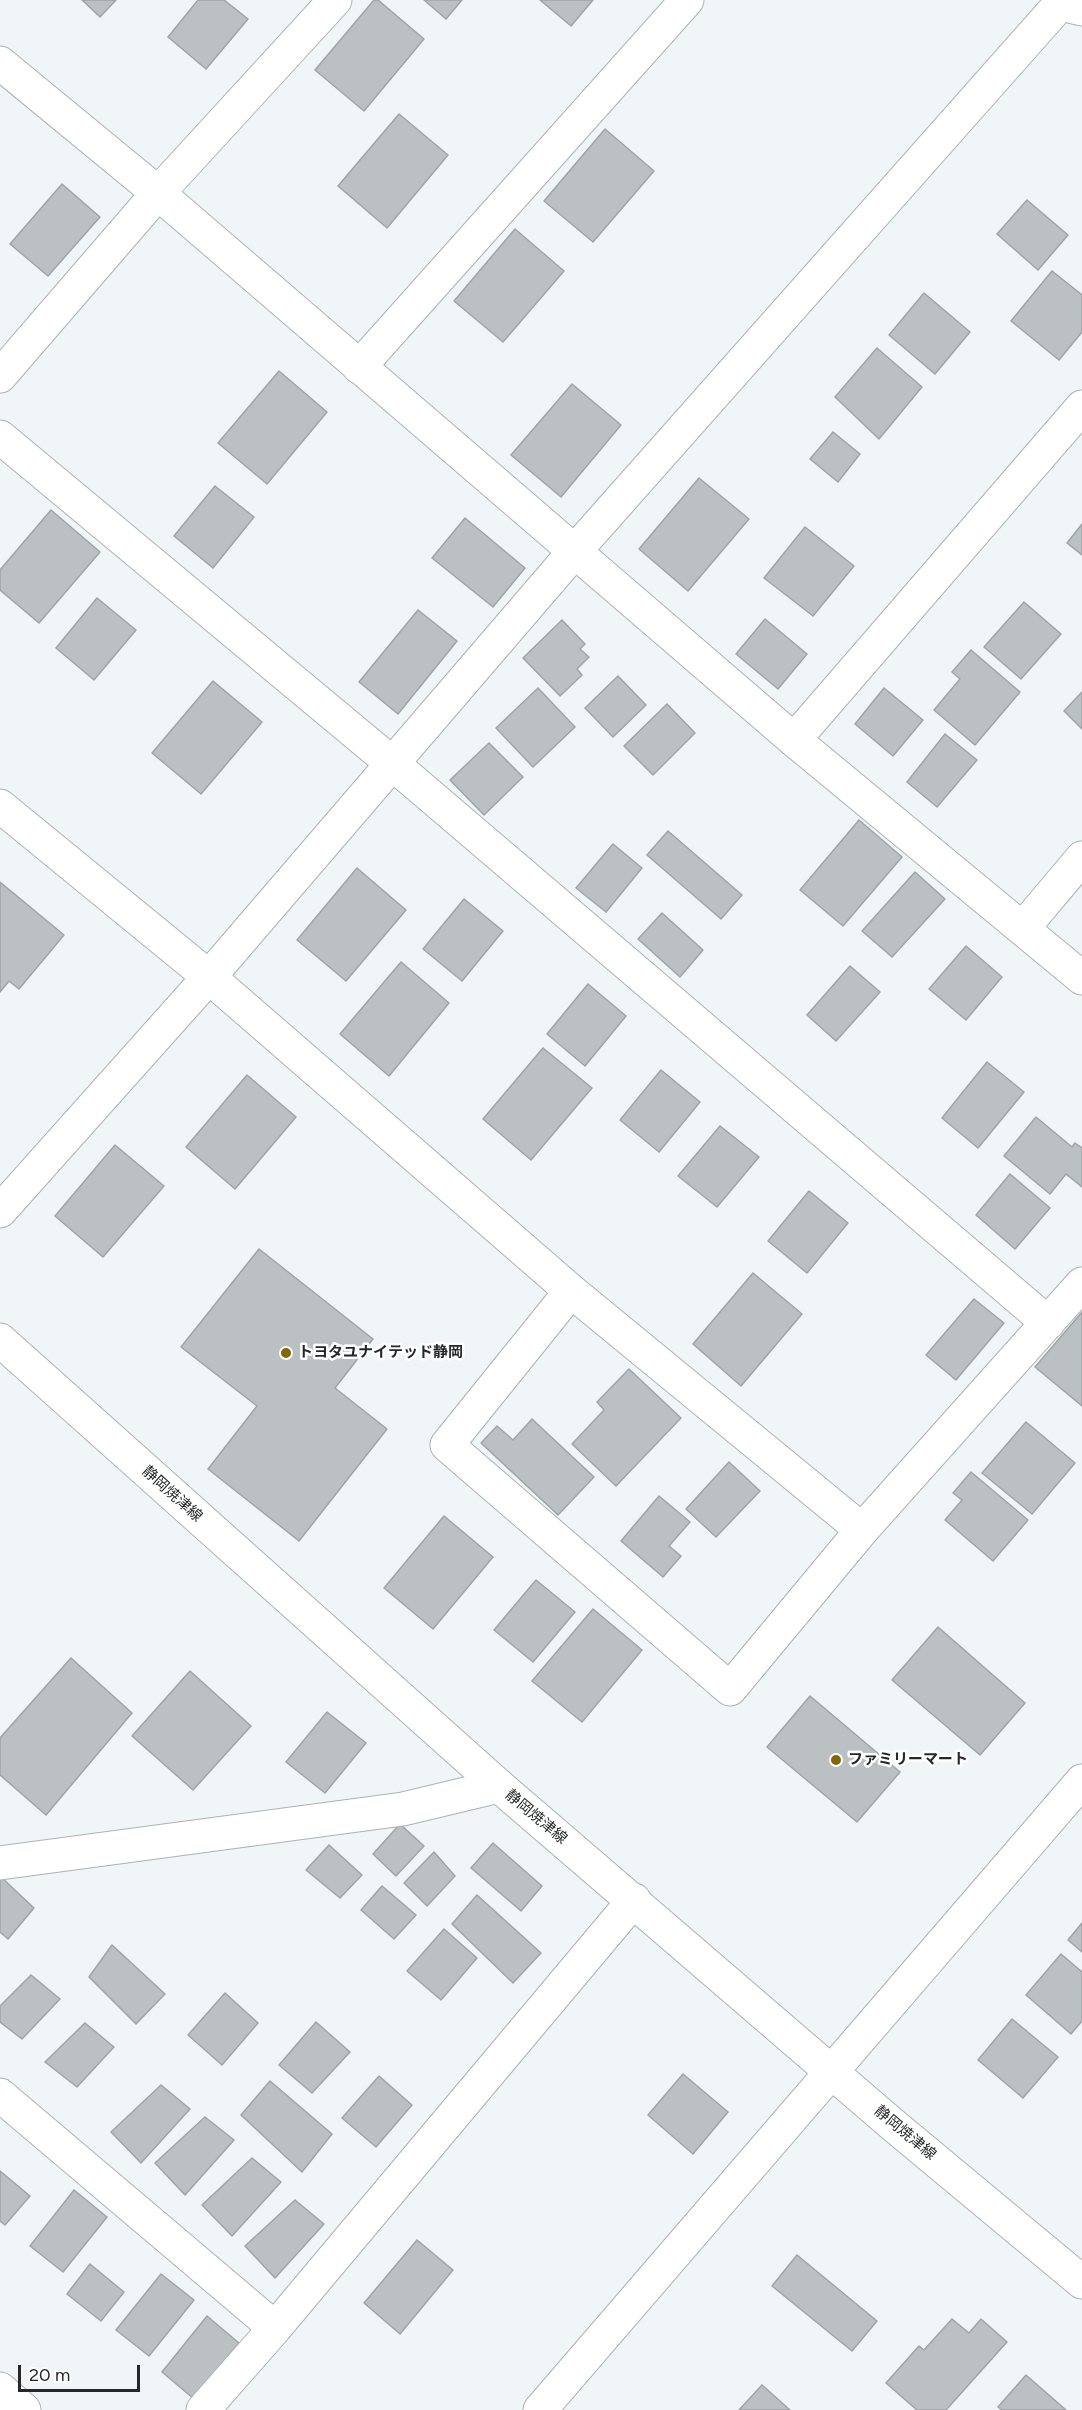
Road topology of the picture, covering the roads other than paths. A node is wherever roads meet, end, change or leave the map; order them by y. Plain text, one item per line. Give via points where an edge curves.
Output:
1 (335, 0) edge
2 (687, 0) edge
3 (1082, 9) edge
4 (0, 63) edge
5 (158, 193) junction
6 (359, 367) junction
7 (0, 376) edge
8 (1082, 407) edge
9 (0, 437) edge
10 (574, 552) junction
11 (794, 740) junction
12 (393, 764) junction
13 (0, 806) edge
14 (1082, 858) edge
15 (1023, 928) junction
16 (209, 977) junction
17 (1082, 978) edge
18 (0, 1211) edge
19 (1082, 1284) edge
20 (571, 1291) junction
21 (1048, 1323) junction
22 (0, 1340) edge
23 (862, 1530) junction
24 (1082, 1781) edge
25 (499, 1786) junction
26 (0, 1863) edge
27 (634, 1900) junction
28 (833, 2071) junction
29 (0, 2095) edge
30 (1082, 2282) edge
31 (275, 2328) junction
32 (0, 2389) edge
33 (210, 2408) edge
34 (24, 2410) edge
35 (540, 2410) edge

1 - 5 street
2 - 6 street
3 - 10 street via 1060,4
4 - 5 street
5 - 6 street
5 - 7 street
6 - 10 street
8 - 11 street
9 - 12 street
10 - 11 street
10 - 12 street
11 - 15 street
12 - 16 street
12 - 21 street
13 - 16 street
14 - 15 street
15 - 17 street
16 - 18 street
16 - 20 street
19 - 21 street
20 - 23 street
20 - 23 street via 447,1445 730,1689
21 - 23 street
22 - 25 street, 静岡焼津線
24 - 28 street
25 - 26 street via 403,1809
25 - 27 street, 静岡焼津線
27 - 28 street, 静岡焼津線
27 - 31 street
28 - 30 street, 静岡焼津線
28 - 35 street
29 - 31 street
31 - 33 street
32 - 34 street

